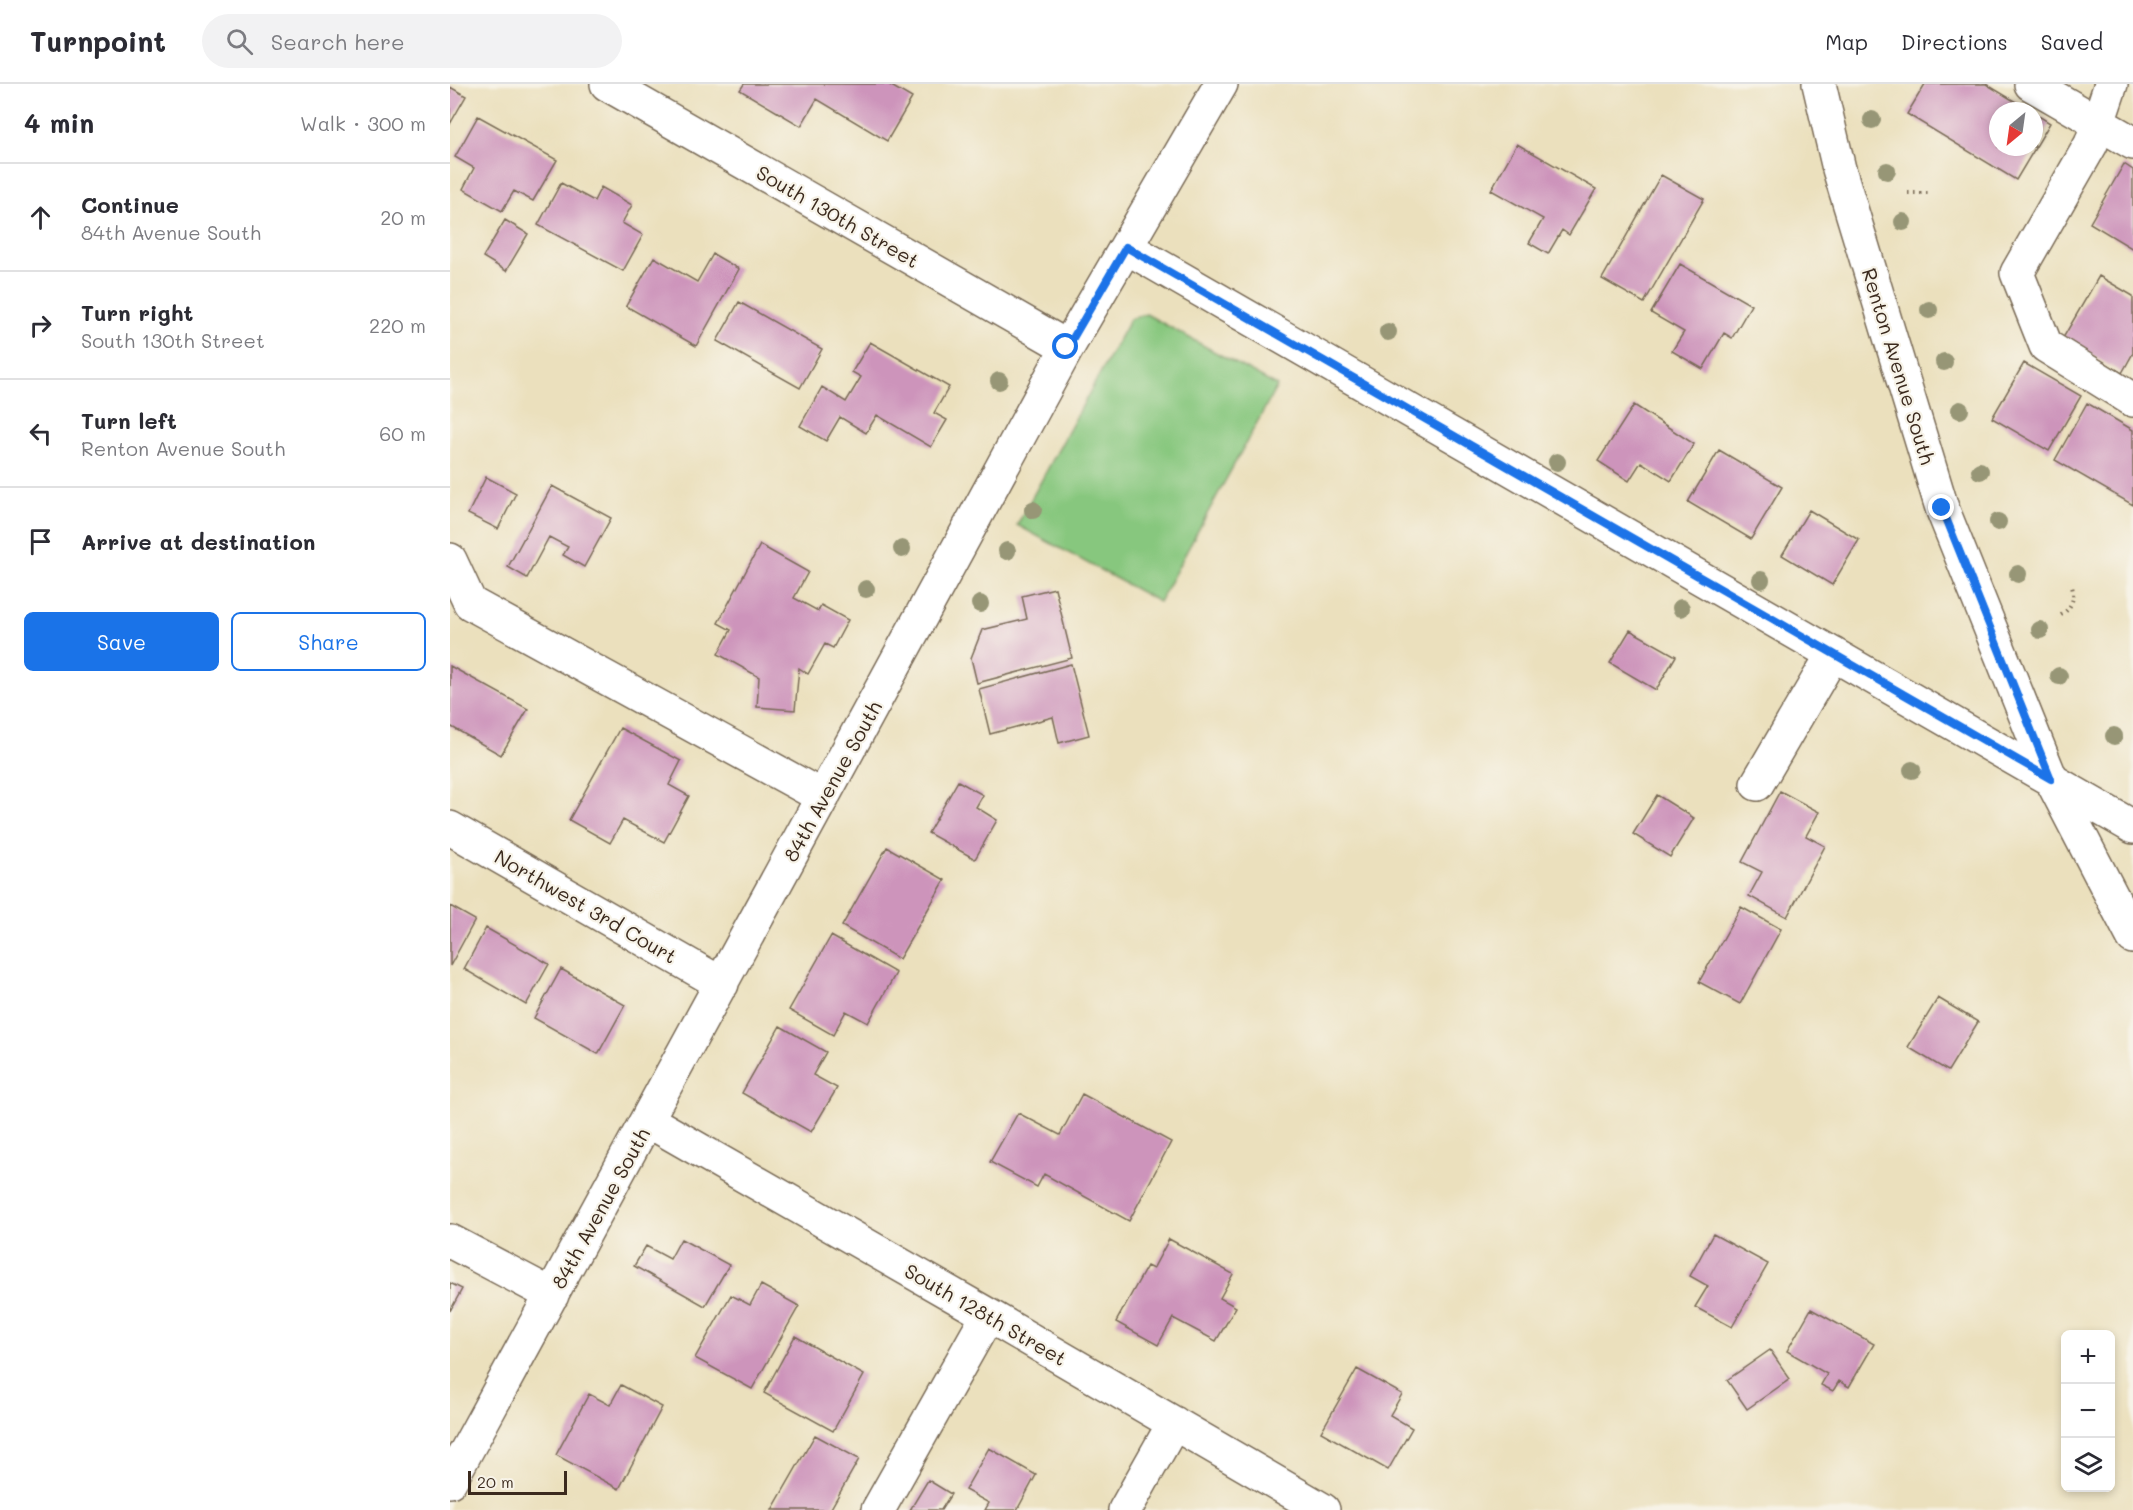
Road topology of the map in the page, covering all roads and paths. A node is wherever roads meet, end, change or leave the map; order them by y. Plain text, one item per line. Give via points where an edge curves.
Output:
1 (607, 84) edge
2 (1221, 84) edge
3 (1819, 84) edge
4 (2031, 84) edge
5 (2111, 84) edge
6 (2099, 122) junction
7 (2133, 143) edge
8 (1908, 193) dead end
9 (1928, 193) dead end
10 (1126, 247) junction
11 (1066, 350) junction
12 (2133, 400) edge
13 (450, 560) edge
14 (2071, 584) dead end
15 (2061, 615) dead end
16 (1833, 654) junction
17 (2051, 779) junction
18 (1757, 784) dead end
19 (823, 797) junction
20 (2133, 827) edge
21 (450, 828) edge
22 (2133, 937) edge
23 (722, 984) junction
24 (647, 1120) junction
25 (450, 1241) edge
26 (552, 1295) junction
27 (988, 1315) junction
28 (1174, 1423) junction
29 (450, 1481) edge
30 (878, 1510) edge
31 (1125, 1510) edge
32 (1323, 1510) edge

1 - 11 street, South 130th Street
2 - 10 street, 84th Avenue South
3 - 17 street, Renton Avenue South via 1839,169 1942,508
4 - 6 street
5 - 6 street
6 - 7 street
6 - 12 street via 2091,144 2017,273 2046,346
8 - 9 path
10 - 11 street, 84th Avenue South
10 - 16 street
11 - 19 street, 84th Avenue South
13 - 19 street via 470,603
14 - 15 path via 2073,602
16 - 17 street
16 - 18 street
17 - 20 street
17 - 22 street, Renton Avenue South
19 - 23 street, 84th Avenue South
21 - 23 street, Northwest 3rd Court
23 - 24 street, 84th Avenue South
24 - 26 street, 84th Avenue South
24 - 27 street, South 128th Street
25 - 26 street
26 - 29 street, 84th Avenue South
27 - 28 street, South 128th Street
27 - 30 street
28 - 31 street
28 - 32 street, South 128th Street

